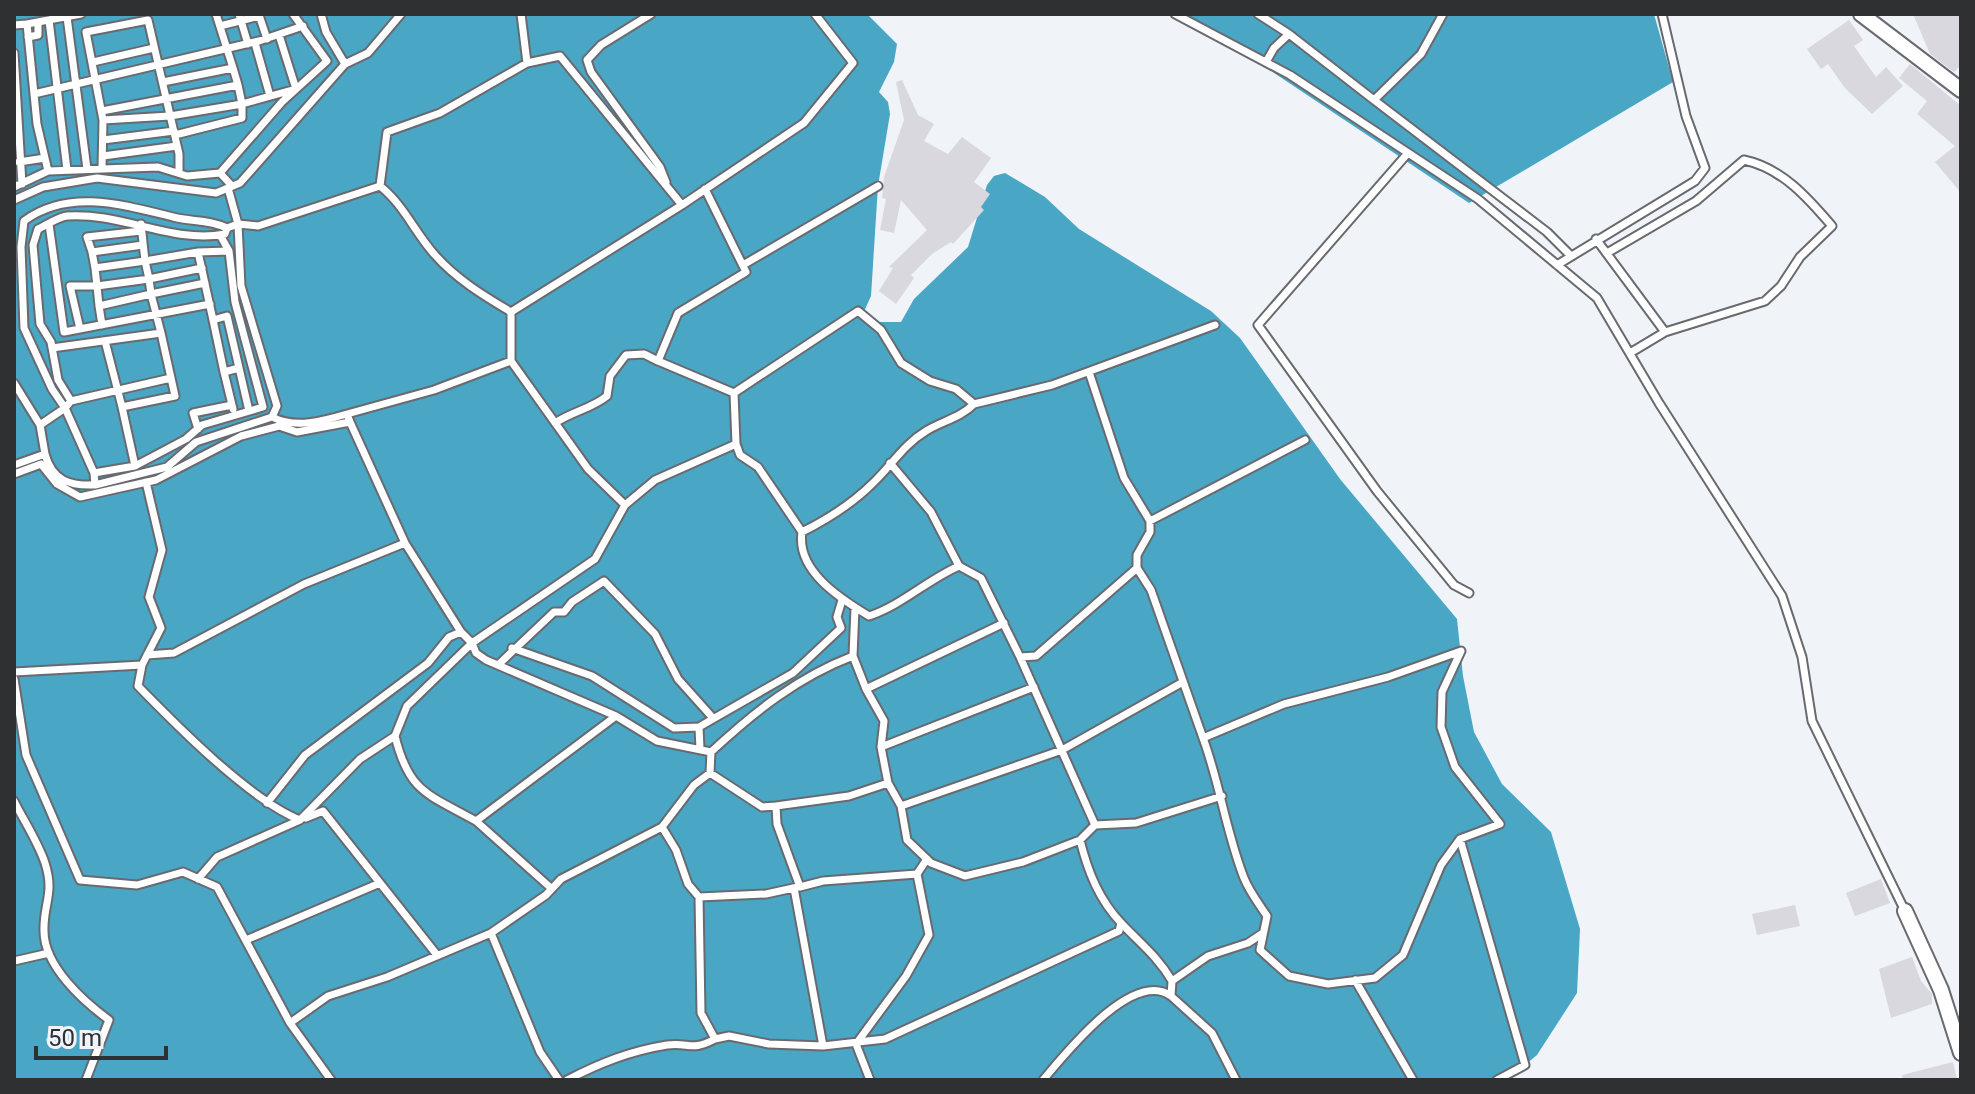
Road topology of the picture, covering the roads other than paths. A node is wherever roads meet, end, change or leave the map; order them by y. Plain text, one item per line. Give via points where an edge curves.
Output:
1 (81, 14) edge
2 (216, 14) edge
3 (293, 14) edge
4 (321, 14) edge
5 (401, 14) edge
6 (521, 14) edge
7 (651, 14) edge
8 (815, 14) edge
9 (1175, 14) edge
10 (1258, 14) edge
11 (1443, 14) edge
12 (1662, 14) edge
13 (1861, 14) edge
14 (259, 15) edge
15 (67, 17) junction
16 (240, 18) edge
17 (49, 20) junction
18 (38, 22) junction
19 (27, 24) junction
20 (14, 25) edge
21 (220, 26) junction
22 (303, 26) junction
23 (1289, 34) junction
24 (279, 35) junction
25 (28, 37) junction
26 (267, 39) junction
27 (251, 43) junction
28 (154, 48) junction
29 (226, 50) junction
30 (14, 53) edge
31 (93, 62) junction
32 (1266, 62) junction
33 (527, 63) junction
34 (345, 64) junction
35 (159, 66) junction
36 (233, 68) junction
37 (97, 81) junction
38 (163, 82) junction
39 (76, 85) junction
40 (238, 85) junction
41 (58, 89) junction
42 (296, 89) junction
43 (1961, 90) edge
44 (34, 94) junction
45 (270, 96) junction
46 (167, 100) junction
47 (1374, 100) junction
48 (242, 104) junction
49 (102, 111) junction
50 (170, 116) junction
51 (103, 120) junction
52 (81, 123) junction
53 (62, 125) junction
54 (175, 133) junction
55 (103, 140) junction
56 (177, 146) junction
57 (1408, 153) junction
58 (103, 156) junction
59 (45, 158) junction
60 (19, 162) junction
61 (102, 168) junction
62 (87, 169) junction
63 (67, 170) junction
64 (48, 171) junction
65 (179, 173) junction
66 (220, 173) junction
67 (18, 186) edge
68 (380, 186) junction
69 (878, 186) dead end
70 (230, 187) junction
71 (668, 189) junction
72 (705, 189) junction
73 (14, 200) edge
74 (682, 205) junction
75 (81, 217) junction
76 (49, 224) junction
77 (238, 224) junction
78 (141, 228) junction
79 (227, 228) junction
80 (220, 235) junction
81 (87, 237) junction
82 (1596, 239) junction
83 (143, 245) junction
84 (229, 251) junction
85 (92, 252) junction
86 (198, 252) junction
87 (1607, 253) junction
88 (1570, 255) junction
89 (145, 261) junction
90 (743, 265) junction
91 (1557, 265) junction
92 (95, 268) junction
93 (202, 268) junction
94 (149, 279) junction
95 (205, 283) junction
96 (97, 286) junction
97 (151, 294) junction
98 (210, 304) junction
99 (99, 306) junction
100 (511, 312) junction
101 (156, 314) junction
102 (213, 320) junction
103 (102, 325) junction
104 (1215, 325) dead end
105 (80, 329) junction
106 (1665, 332) junction
107 (161, 333) junction
108 (105, 341) junction
109 (52, 348) junction
110 (1630, 353) junction
111 (511, 361) junction
112 (658, 361) junction
113 (239, 368) junction
114 (224, 372) junction
115 (1089, 372) junction
116 (171, 378) junction
117 (14, 383) edge
118 (117, 391) junction
119 (734, 393) junction
120 (71, 401) junction
121 (974, 404) junction
122 (232, 405) junction
123 (122, 407) junction
124 (65, 408) junction
125 (249, 411) junction
126 (235, 415) junction
127 (272, 417) junction
128 (348, 418) junction
129 (555, 423) junction
130 (40, 425) junction
131 (198, 429) junction
132 (1305, 440) dead end
133 (736, 444) junction
134 (45, 454) junction
135 (890, 463) junction
136 (14, 465) edge
137 (135, 466) junction
138 (94, 473) junction
139 (14, 474) edge
140 (146, 482) junction
141 (95, 485) junction
142 (625, 505) junction
143 (1150, 521) junction
144 (802, 532) junction
145 (405, 543) junction
146 (959, 566) junction
147 (1137, 568) junction
148 (1469, 593) dead end
149 (842, 600) junction
150 (855, 608) junction
151 (1004, 623) junction
152 (461, 632) junction
153 (472, 643) junction
154 (512, 648) junction
155 (147, 655) junction
156 (853, 656) junction
157 (1020, 657) junction
158 (142, 665) junction
159 (498, 665) junction
160 (14, 672) edge
161 (14, 679) edge
162 (1183, 682) junction
163 (1034, 687) junction
164 (866, 689) junction
165 (616, 716) junction
166 (712, 717) junction
167 (699, 727) junction
168 (395, 736) junction
169 (1203, 738) junction
170 (881, 747) junction
171 (700, 749) junction
172 (1062, 750) junction
173 (711, 752) junction
174 (710, 773) junction
175 (888, 783) junction
176 (1222, 796) junction
177 (14, 801) edge
178 (267, 803) junction
179 (776, 806) junction
180 (901, 806) junction
181 (300, 820) junction
182 (476, 821) junction
183 (1095, 825) junction
184 (662, 827) junction
185 (1460, 839) junction
186 (1080, 840) junction
187 (927, 859) junction
188 (917, 874) junction
189 (198, 879) junction
190 (380, 883) junction
191 (797, 887) junction
192 (552, 889) junction
193 (699, 897) junction
194 (1905, 911) joint
195 (1121, 923) junction
196 (491, 933) junction
197 (1263, 933) junction
198 (246, 940) junction
199 (49, 953) junction
200 (437, 955) junction
201 (14, 961) edge
202 (1355, 980) junction
203 (1172, 981) junction
204 (1171, 996) junction
205 (290, 1023) junction
206 (715, 1039) junction
207 (856, 1044) junction
208 (823, 1046) junction
209 (1961, 1053) edge
210 (86, 1080) edge
211 (331, 1080) edge
212 (559, 1080) edge
213 (567, 1080) edge
214 (870, 1080) edge
215 (1043, 1080) edge
216 (1236, 1080) edge
217 (1413, 1080) edge
218 (1497, 1080) edge

1 - 15 lane
2 - 21 lane
3 - 22 lane
4 - 34 lane
5 - 34 lane via 368,53
6 - 33 lane
7 - 71 lane via 601,45 587,60 610,101 660,167
8 - 72 lane via 853,63 804,123
9 - 32 lane
10 - 23 lane
11 - 47 lane via 1421,54
12 - 82 lane via 1686,116 1705,168 1695,181
13 - 43 street
14 - 16 lane
14 - 26 lane
15 - 17 lane
15 - 39 lane
16 - 21 lane
16 - 27 lane
17 - 18 lane
17 - 41 lane
18 - 19 lane
18 - 25 lane via 38,35
19 - 20 lane
19 - 25 lane
21 - 29 lane
22 - 24 lane
22 - 42 lane via 327,61
23 - 32 lane
23 - 47 lane
24 - 26 lane
24 - 42 lane
25 - 44 lane
26 - 27 lane
27 - 29 lane
27 - 45 lane
28 - 31 lane
28 - 31 lane via 148,20 86,32
28 - 35 lane
29 - 35 lane
29 - 36 lane
30 - 60 lane
31 - 37 lane
32 - 57 lane
33 - 68 lane via 440,113 387,132
33 - 71 lane via 560,56
34 - 70 lane via 240,183
35 - 37 lane
35 - 38 lane
36 - 38 lane
36 - 40 lane
37 - 39 lane
37 - 49 lane
38 - 46 lane
39 - 41 lane
39 - 52 lane
40 - 46 lane
40 - 48 lane
41 - 44 lane
41 - 53 lane
42 - 45 lane
42 - 66 lane
44 - 59 lane
45 - 48 lane
46 - 49 lane
46 - 50 lane
47 - 88 lane
48 - 50 lane
48 - 54 lane via 242,118
49 - 51 lane
50 - 51 lane
50 - 54 lane
51 - 55 lane
52 - 53 lane
52 - 62 lane
53 - 63 lane
54 - 55 lane
54 - 56 lane
55 - 58 lane
56 - 58 lane
56 - 65 lane
57 - 91 lane via 1478,199
57 - 148 lane via 1258,325 1377,491 1454,585
58 - 61 lane
59 - 60 lane
59 - 64 lane
60 - 67 lane
61 - 62 lane
61 - 65 lane via 158,167
62 - 63 lane
63 - 64 lane
64 - 67 lane
65 - 66 lane
66 - 70 lane
68 - 77 lane via 258,226
68 - 100 lane via 412,220 434,255
69 - 90 lane
70 - 73 lane via 216,193 97,178 43,187
70 - 77 lane
71 - 74 lane
72 - 74 lane
72 - 90 lane
74 - 100 lane
75 - 76 lane via 64,216
75 - 78 lane via 117,218
75 - 81 lane
76 - 105 lane via 64,332
76 - 109 lane via 38,229 33,245 40,324
77 - 79 lane
77 - 127 lane via 241,286 277,406
78 - 80 lane
78 - 81 lane
78 - 83 lane
79 - 80 lane
79 - 124 lane via 209,219 175,218 117,202 72,202 24,221 24,328
80 - 84 lane
81 - 85 lane
82 - 87 lane
82 - 88 lane
83 - 85 lane
83 - 89 lane
84 - 86 lane
84 - 125 lane via 235,302 263,407
85 - 92 lane
86 - 89 lane
86 - 93 lane
87 - 106 lane
87 - 106 lane via 1696,201 1744,160 1759,163 1801,190 1832,226 1765,301
88 - 91 lane
89 - 92 lane
89 - 94 lane
90 - 112 lane via 746,272 678,313
91 - 110 lane via 1597,298
92 - 96 lane
93 - 94 lane
93 - 95 lane
94 - 96 lane
94 - 97 lane
95 - 97 lane
95 - 98 lane
96 - 99 lane
96 - 105 lane via 70,286
97 - 99 lane
97 - 101 lane
98 - 101 lane
98 - 102 lane
99 - 103 lane
100 - 111 lane
101 - 103 lane
101 - 107 lane
102 - 113 lane via 227,316
102 - 114 lane
103 - 105 lane
104 - 115 lane
106 - 110 lane
107 - 108 lane
107 - 116 lane
108 - 109 lane
108 - 118 lane
109 - 120 lane via 58,380
110 - 194 lane via 1782,596 1802,657 1812,721
111 - 128 lane
111 - 129 lane
112 - 119 lane
112 - 129 lane via 644,354 626,355 610,376 607,396
113 - 114 lane
113 - 125 lane
114 - 122 lane
115 - 121 lane
115 - 143 lane via 1124,478
116 - 118 lane
116 - 123 lane via 175,396
117 - 130 lane
118 - 120 lane
118 - 123 lane
119 - 121 lane via 858,311 881,330 901,363 956,389
119 - 133 lane
120 - 124 lane
121 - 135 lane via 926,431
122 - 126 lane
122 - 131 lane via 193,413
123 - 137 lane
124 - 130 lane
124 - 138 lane
125 - 126 lane
126 - 131 lane
127 - 128 lane via 284,423
127 - 141 lane via 196,442 167,467
128 - 140 lane via 297,432 279,426 241,436
128 - 145 lane
129 - 142 lane via 588,469
130 - 134 lane
131 - 137 lane
132 - 143 lane
133 - 142 lane via 655,480
133 - 144 lane
134 - 136 lane
134 - 141 lane via 59,479 72,486
135 - 144 lane via 832,517
135 - 146 lane via 931,512
137 - 138 lane
138 - 141 lane
139 - 140 lane via 41,464 57,484 80,497
140 - 155 lane via 162,550 149,597 161,628
142 - 153 lane via 595,559
143 - 147 lane
144 - 149 lane via 800,548
145 - 152 lane
145 - 155 lane via 304,584 174,653
146 - 150 lane via 931,578 891,609 869,616
146 - 151 lane via 981,578
147 - 157 lane via 1036,656
147 - 162 lane via 1151,590
149 - 150 lane
149 - 166 lane via 837,617 841,628 793,673
150 - 156 lane
151 - 157 lane
151 - 164 lane
152 - 153 lane
152 - 178 lane via 305,755
153 - 159 lane via 476,653
153 - 168 lane via 407,706
154 - 159 lane
154 - 166 lane via 554,612 564,612 604,581 655,634 678,679
154 - 167 lane via 592,676 674,728
155 - 158 lane
156 - 164 lane
156 - 173 lane via 815,670 749,716
157 - 163 lane
158 - 160 lane
158 - 178 lane via 138,686
159 - 165 lane
161 - 189 lane via 26,755 80,880 137,885 183,872
162 - 169 lane
162 - 172 lane
163 - 170 lane
163 - 172 lane
164 - 170 lane via 884,721
165 - 171 lane via 657,741
165 - 182 lane
166 - 167 lane
167 - 171 lane
168 - 181 lane via 360,759
168 - 182 lane via 403,768 421,790
169 - 176 lane
169 - 185 lane via 1284,704 1461,651 1442,692 1441,727 1455,767 1500,824
170 - 175 lane
171 - 173 lane
172 - 180 lane
172 - 183 lane
173 - 174 lane
174 - 179 lane via 762,807
174 - 184 lane
175 - 179 lane via 849,796
175 - 180 lane
176 - 183 lane via 1136,823
176 - 197 lane via 1245,880 1267,916
177 - 199 lane via 45,862 51,894 43,932
178 - 181 lane
179 - 191 lane
180 - 187 lane via 907,840
181 - 189 lane via 217,857
181 - 190 lane via 323,811
182 - 192 lane
183 - 186 lane
184 - 192 lane via 561,879
184 - 193 lane
185 - 202 lane via 1441,865 1403,955 1375,978
185 - 218 lane via 1525,1065
186 - 187 lane via 965,876
186 - 195 lane via 1091,881
187 - 188 lane
188 - 191 lane
188 - 207 lane via 929,935
189 - 198 lane via 217,887
190 - 198 lane
190 - 200 lane
191 - 193 lane
191 - 208 lane
192 - 196 lane
193 - 206 lane via 701,1013
194 - 209 street via 1941,990
195 - 203 lane via 1158,956
195 - 207 lane via 1119,931 885,1039
196 - 200 lane
196 - 212 lane via 540,1052
197 - 202 lane via 1260,950 1289,976 1328,984
197 - 203 lane via 1208,956
198 - 205 lane
199 - 201 lane
199 - 210 lane via 68,982 109,1020
200 - 205 lane via 328,996
202 - 217 lane
203 - 204 lane
204 - 215 lane via 1164,991 1139,992 1117,1004
204 - 216 lane via 1212,1033
205 - 211 lane
206 - 208 lane
206 - 213 lane via 698,1048 672,1044 613,1057
207 - 208 lane
207 - 214 lane

